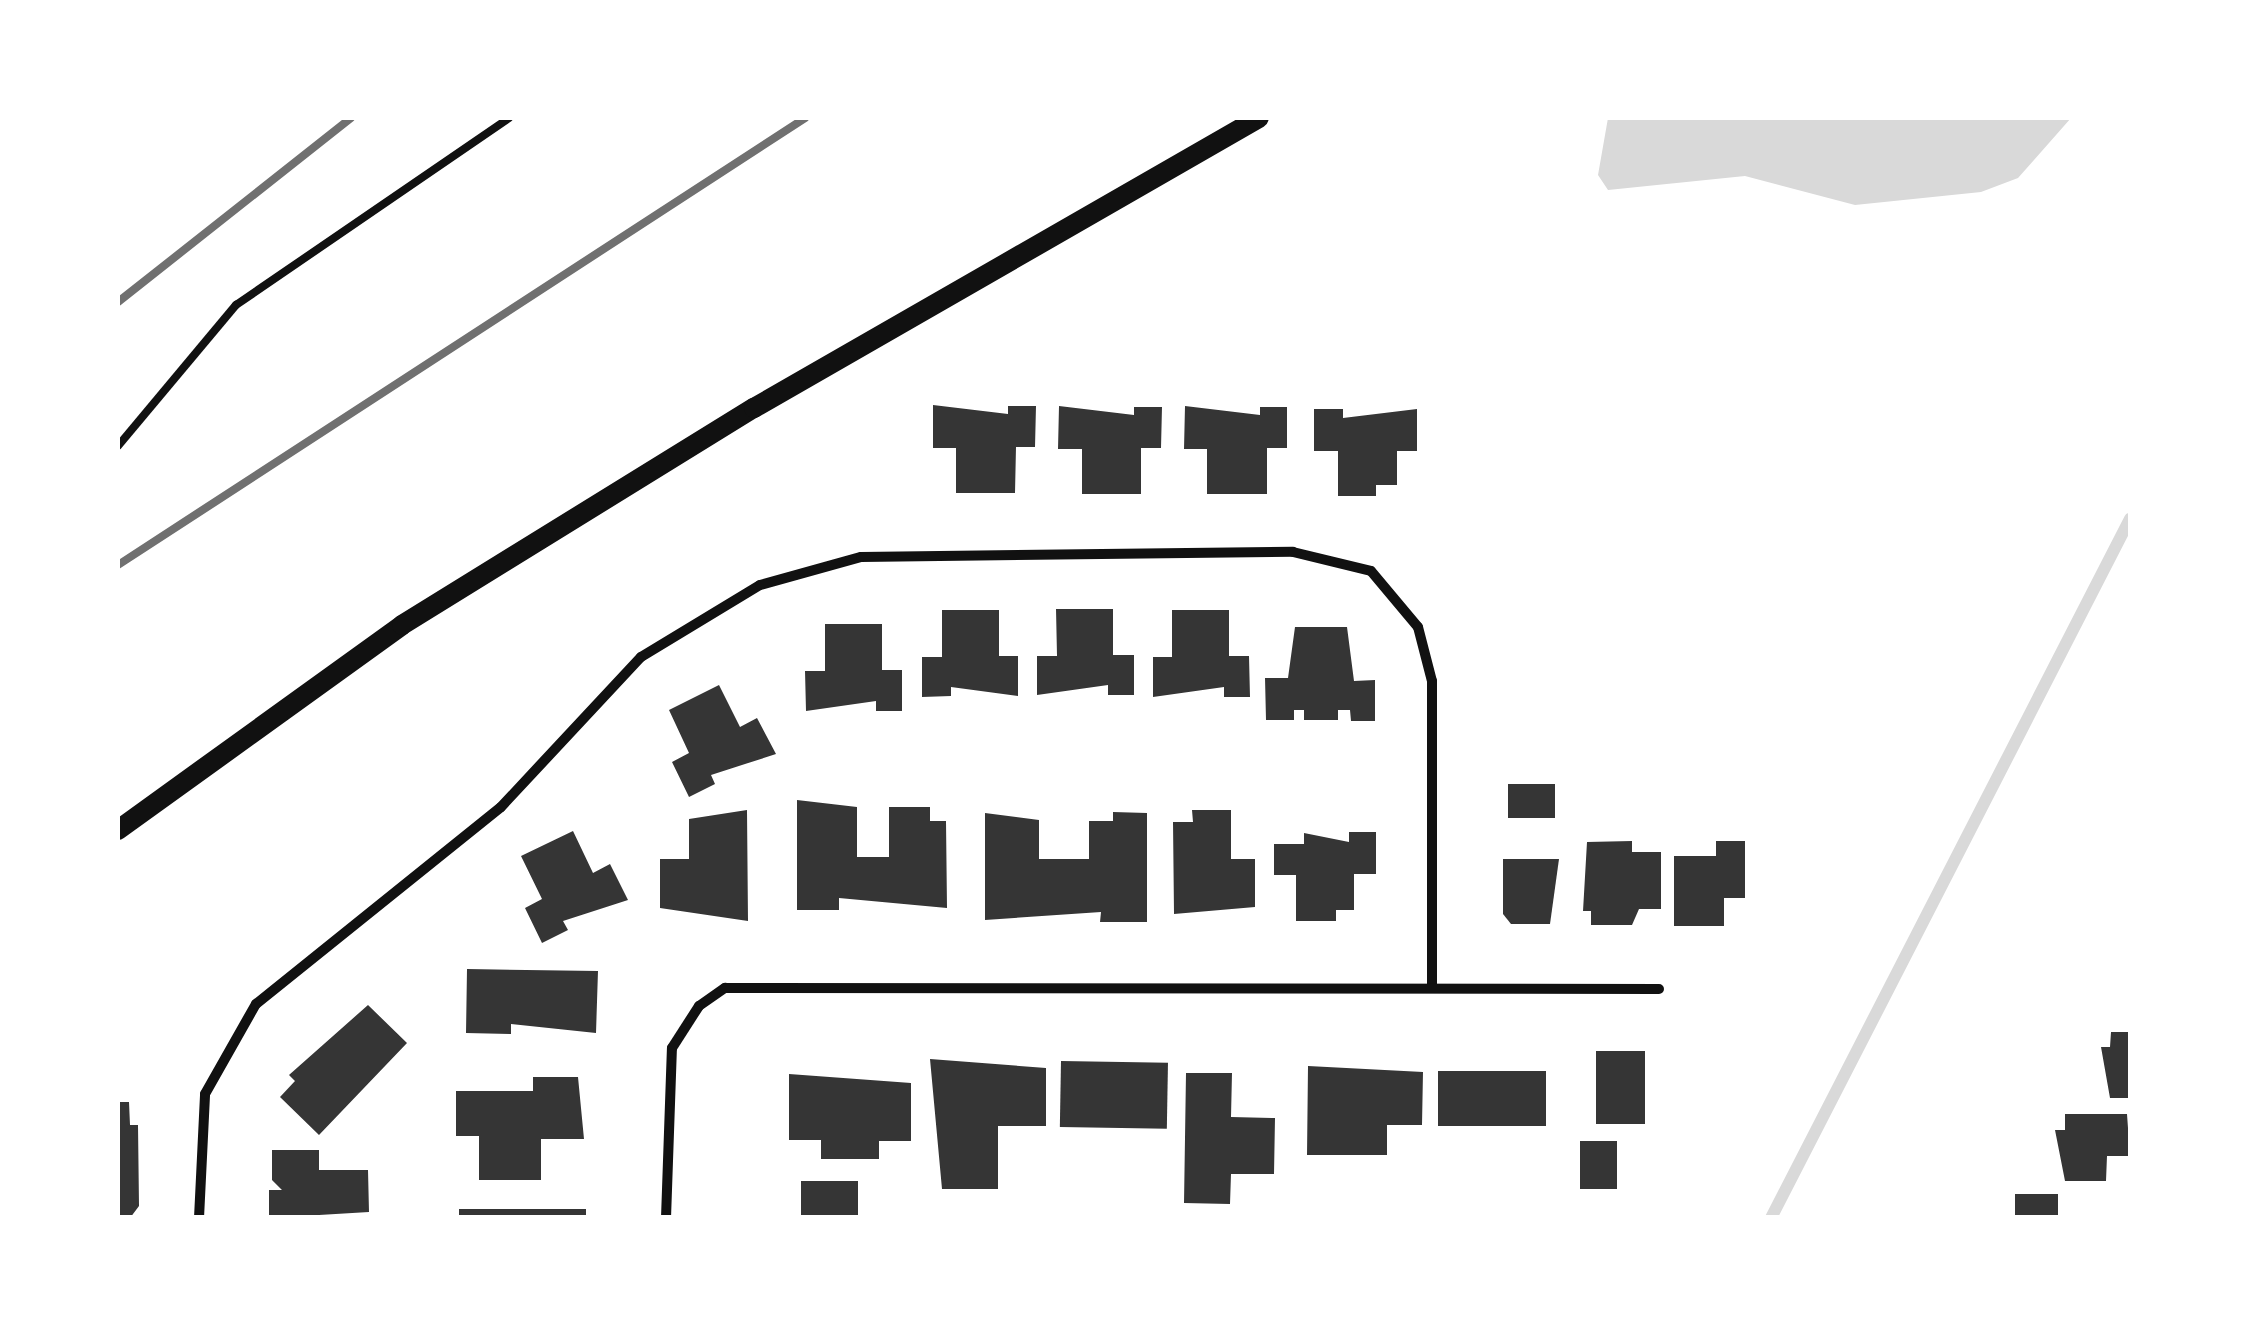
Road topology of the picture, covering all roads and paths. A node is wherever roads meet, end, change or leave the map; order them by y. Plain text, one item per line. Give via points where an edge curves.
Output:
1 (508, 118) edge
2 (1259, 118) edge
3 (118, 446) edge
4 (118, 830) edge
5 (1432, 987) junction
6 (1659, 989) dead end
7 (199, 1218) edge
8 (666, 1218) edge

1 - 3 lane via 236,306
2 - 4 main road via 754,408 402,625
5 - 6 street
5 - 7 street via 1432,680 1418,627 1371,571 1292,552 861,557 760,585 642,657 502,807 256,1004 205,1094
5 - 8 street via 759,982 725,988 699,1006 672,1048

